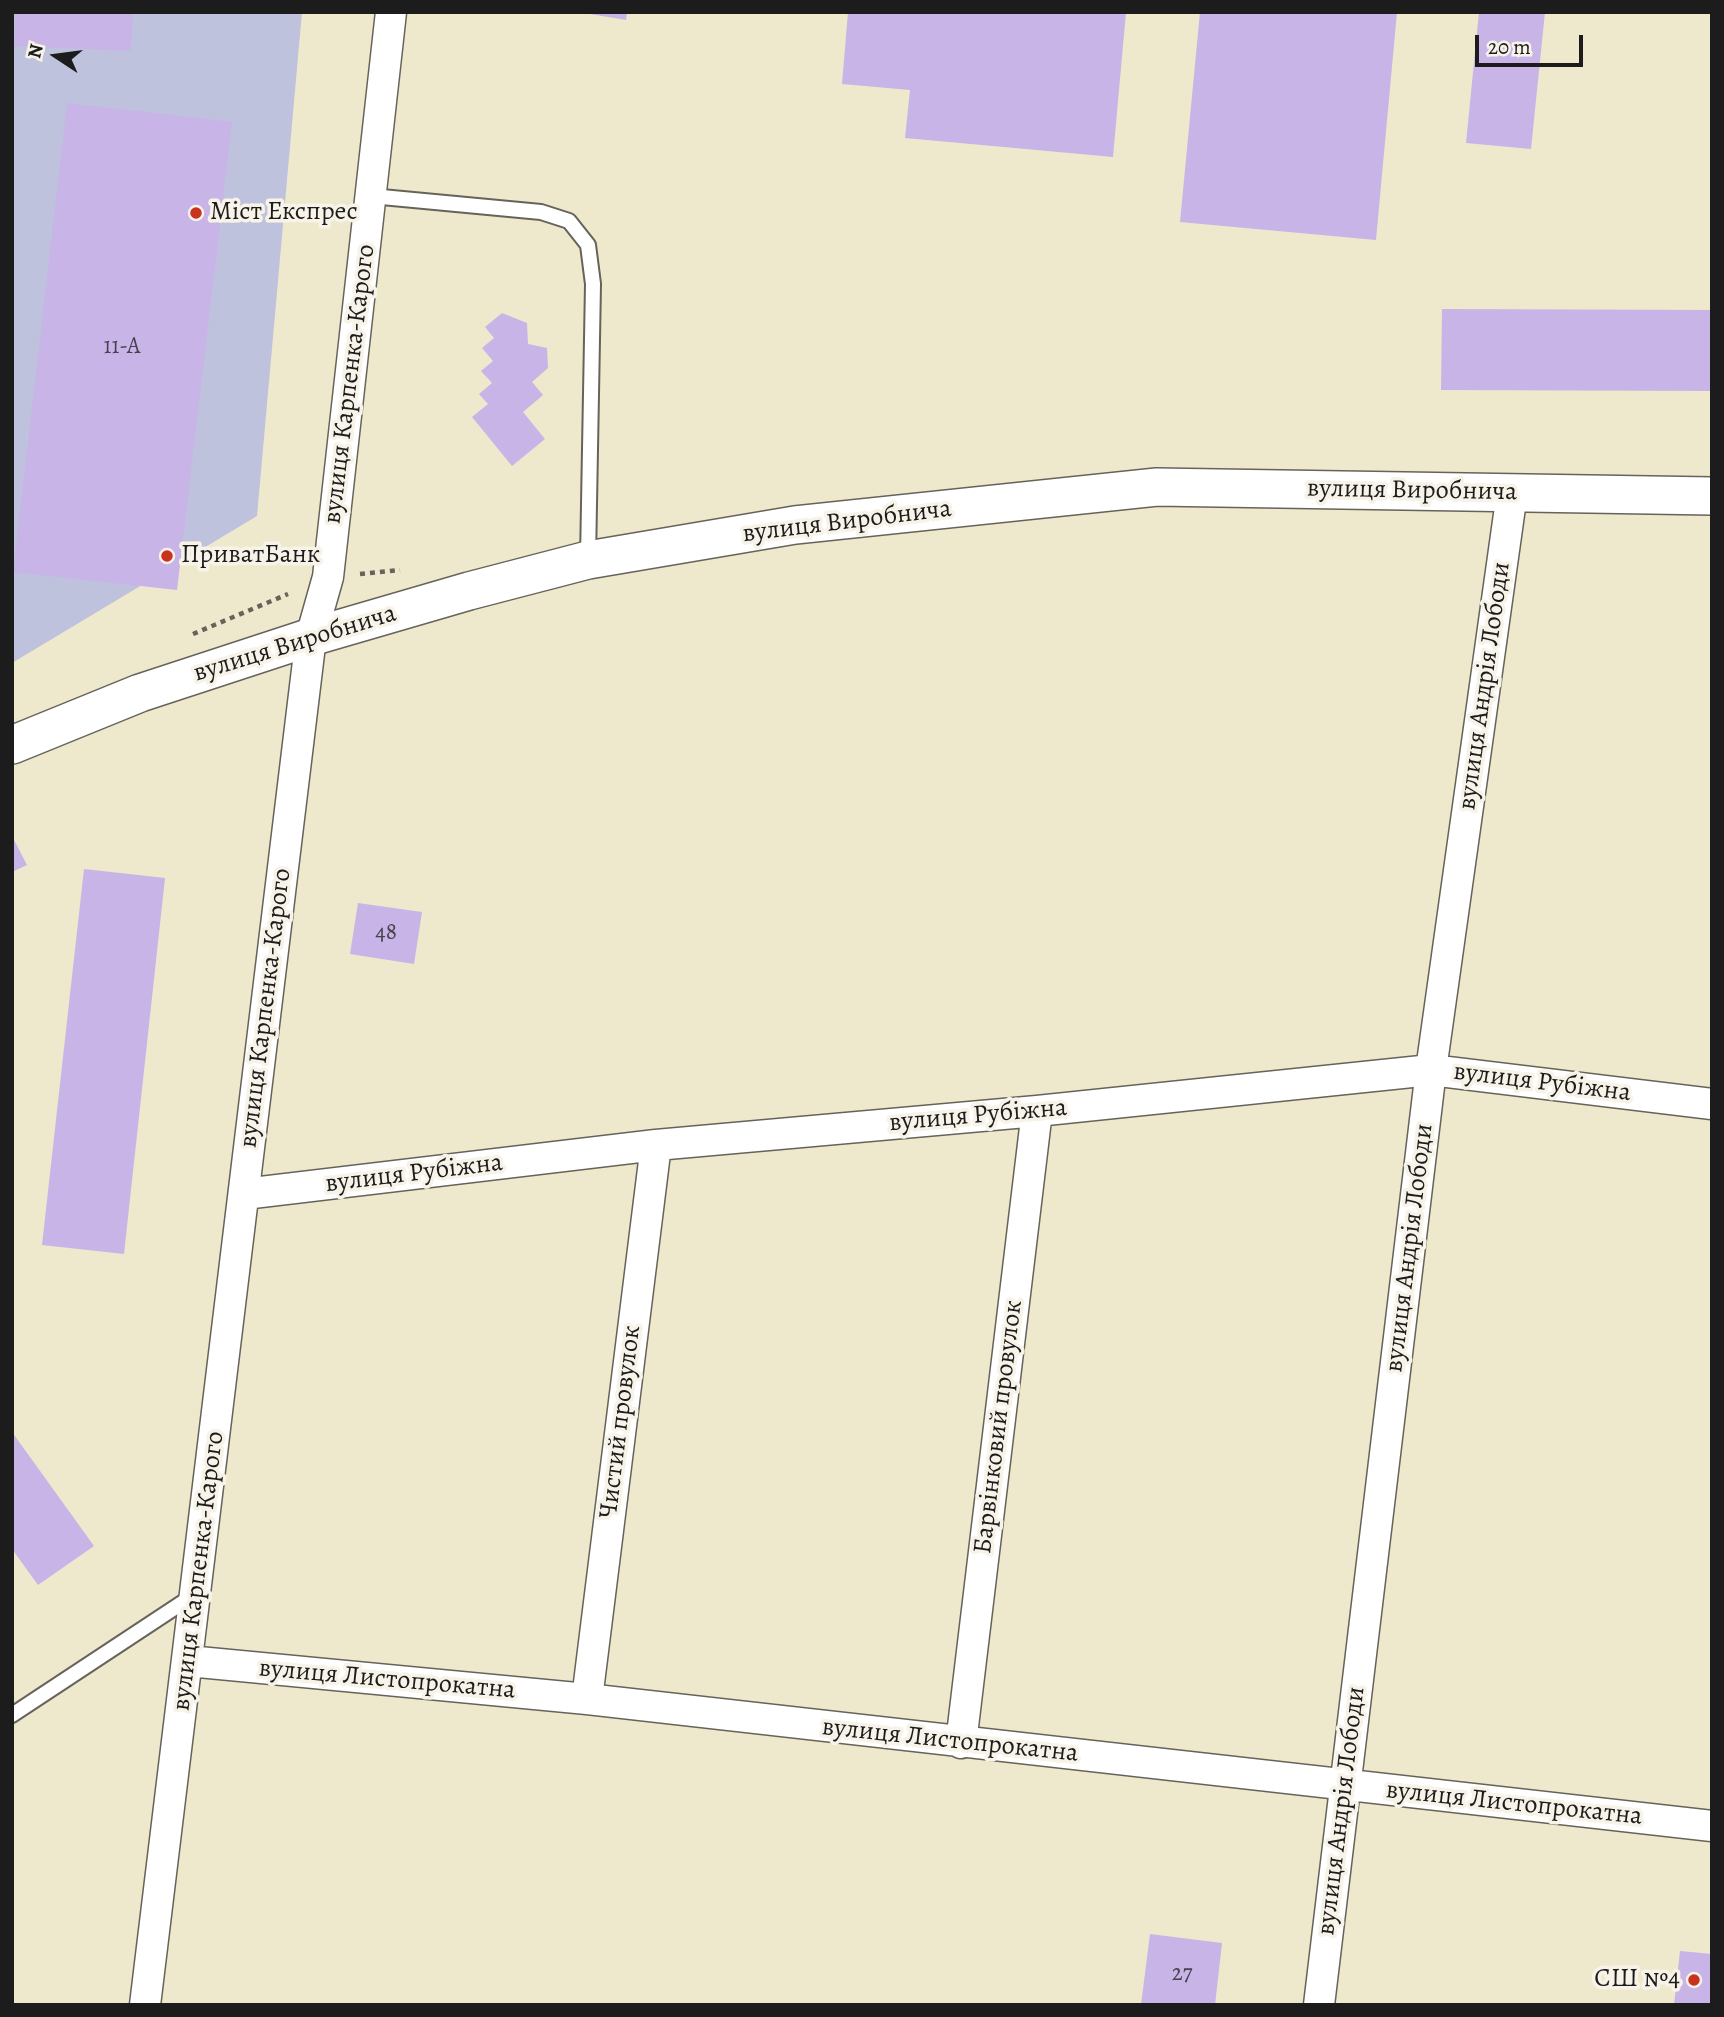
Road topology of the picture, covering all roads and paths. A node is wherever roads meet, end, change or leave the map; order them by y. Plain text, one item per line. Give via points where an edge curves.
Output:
1 (391, 12) edge
2 (371, 196) junction
3 (1512, 493) junction
4 (1712, 496) edge
5 (587, 560) junction
6 (311, 637) junction
7 (12, 745) edge
8 (1431, 1070) junction
9 (1712, 1104) edge
10 (1037, 1111) junction
11 (656, 1145) junction
12 (244, 1194) junction
13 (195, 1594) junction
14 (188, 1661) junction
15 (587, 1699) junction
16 (12, 1715) edge
17 (961, 1743) junction
18 (1344, 1785) junction
19 (1712, 1826) edge
20 (145, 2005) edge
21 (1319, 2005) edge

1 - 2 street, вулиця Карпенка-Карого
2 - 5 lane via 541,212 569,221 588,245 593,284
2 - 6 street, вулиця Карпенка-Карого via 328,577
3 - 4 street, вулиця Виробнича
3 - 5 street, вулиця Виробнича via 1157,488 795,525
3 - 8 street, вулиця Андрія Лободи
5 - 6 street, вулиця Виробнича
6 - 7 street, вулиця Виробнича via 140,692
6 - 12 street, вулиця Карпенка-Карого
8 - 9 street, вулиця Рубіжна
8 - 10 street, вулиця Рубіжна
8 - 18 street, вулиця Андрія Лободи
10 - 11 street, вулиця Рубіжна
10 - 17 street, Барвінковий провулок
11 - 12 street, вулиця Рубіжна
11 - 15 street, Чистий провулок
12 - 13 street, вулиця Карпенка-Карого
13 - 14 street, вулиця Карпенка-Карого
13 - 16 lane
14 - 15 street, вулиця Листопрокатна
14 - 20 street, вулиця Карпенка-Карого
15 - 17 street, вулиця Листопрокатна
17 - 18 street, вулиця Листопрокатна
18 - 19 street, вулиця Листопрокатна
18 - 21 street, вулиця Андрія Лободи

